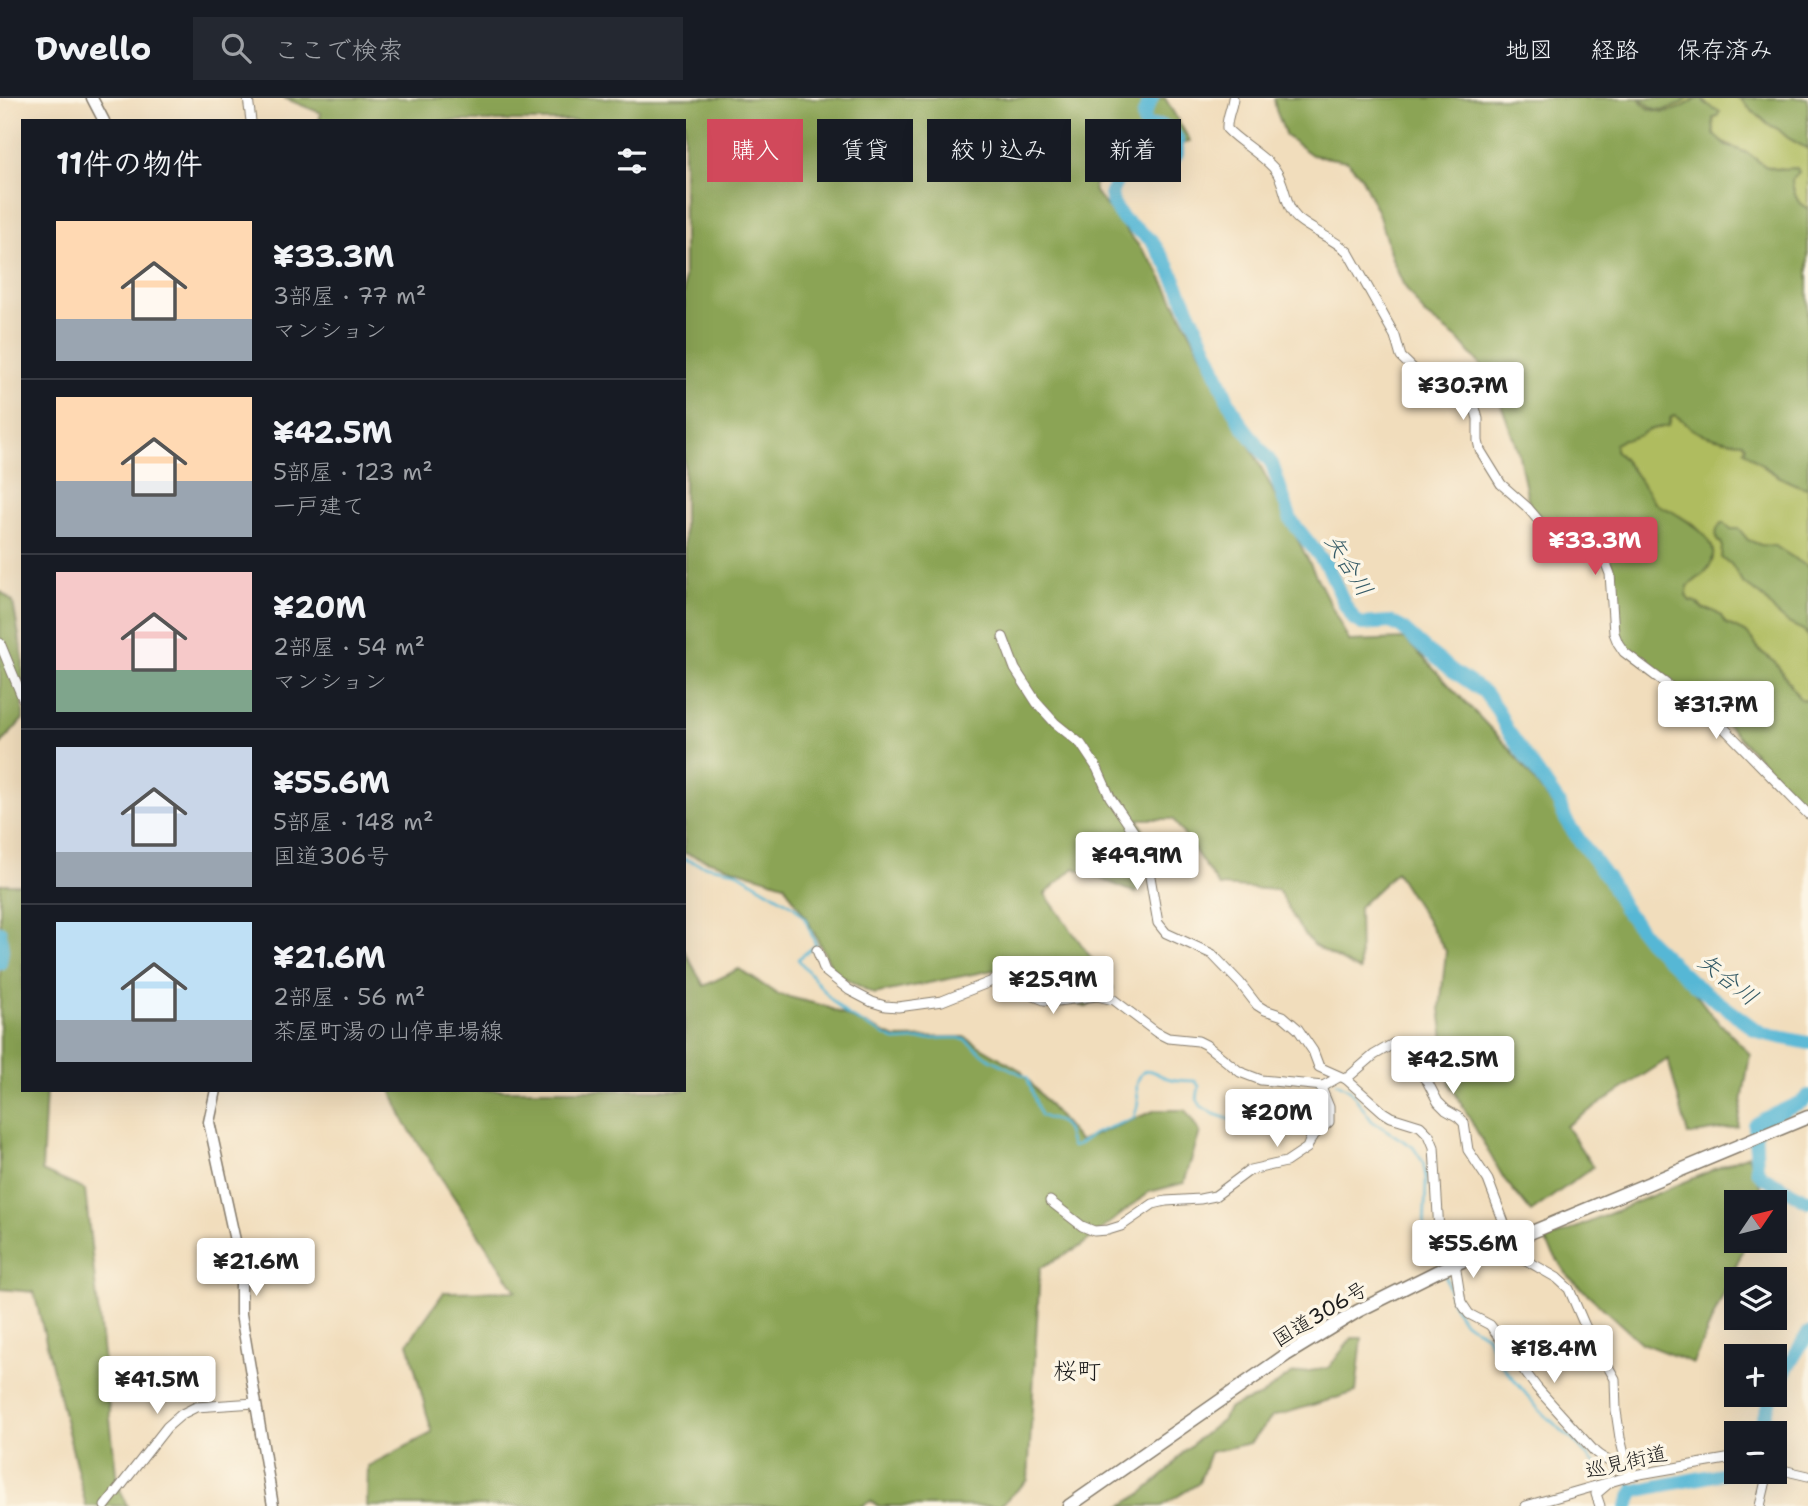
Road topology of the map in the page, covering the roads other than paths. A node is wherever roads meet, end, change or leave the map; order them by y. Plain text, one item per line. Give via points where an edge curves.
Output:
1 (92, 98) edge
2 (248, 98) edge
3 (1233, 98) edge
4 (103, 119) edge
5 (251, 119) edge
6 (1003, 637) dead end
7 (0, 643) edge
8 (21, 694) edge
9 (1808, 814) edge
10 (817, 950) dead end
11 (1330, 1082) junction
12 (216, 1092) edge
13 (1808, 1117) edge
14 (1050, 1201) dead end
15 (1510, 1241) junction
16 (1452, 1265) junction
17 (255, 1403) junction
18 (1724, 1460) edge
19 (1787, 1471) edge
20 (1630, 1474) junction
21 (1808, 1476) edge
22 (1611, 1481) junction
23 (1765, 1484) edge
24 (105, 1506) edge
25 (274, 1506) edge
26 (1069, 1506) edge
27 (1526, 1506) edge
28 (1600, 1506) edge
29 (1760, 1506) edge

1 - 4 main road
2 - 5 street
3 - 9 street via 1227,129 1274,168 1297,218 1348,252 1395,336 1401,358 1425,380 1455,390 1472,404 1480,450 1500,484 1544,527 1593,550 1605,561 1615,633 1624,652 1722,726
6 - 11 street via 1015,669 1037,703 1081,744 1142,844 1158,923 1166,933 1212,954 1257,1005 1283,1016 1298,1029
7 - 8 street
10 - 11 street via 833,978 885,1006 942,1000 995,980 1044,1000 1097,996 1114,1000 1168,1038 1206,1045 1240,1072 1261,1080
11 - 14 street via 1322,1090 1329,1122 1307,1148 1286,1162 1250,1170 1215,1196 1153,1204 1121,1226 1094,1231
11 - 15 street via 1393,1044 1427,1081 1438,1102 1464,1122 1468,1150 1488,1180
11 - 16 street via 1391,1117 1420,1126 1429,1135 1434,1147 1439,1232
12 - 17 main road via 209,1122 241,1268 241,1314
13 - 15 highway, 国道306号
15 - 16 highway, 国道306号
15 - 20 street via 1517,1255 1569,1289 1615,1379 1620,1438
16 - 20 street via 1461,1302 1469,1314 1490,1325 1591,1449
16 - 26 highway, 国道306号 via 1317,1335
17 - 24 street via 197,1407 182,1414
17 - 25 main road
18 - 20 street, 巡見街道
19 - 21 street
20 - 22 street, 巡見街道
22 - 27 street, 巡見街道
22 - 28 street via 1596,1494
23 - 29 street

